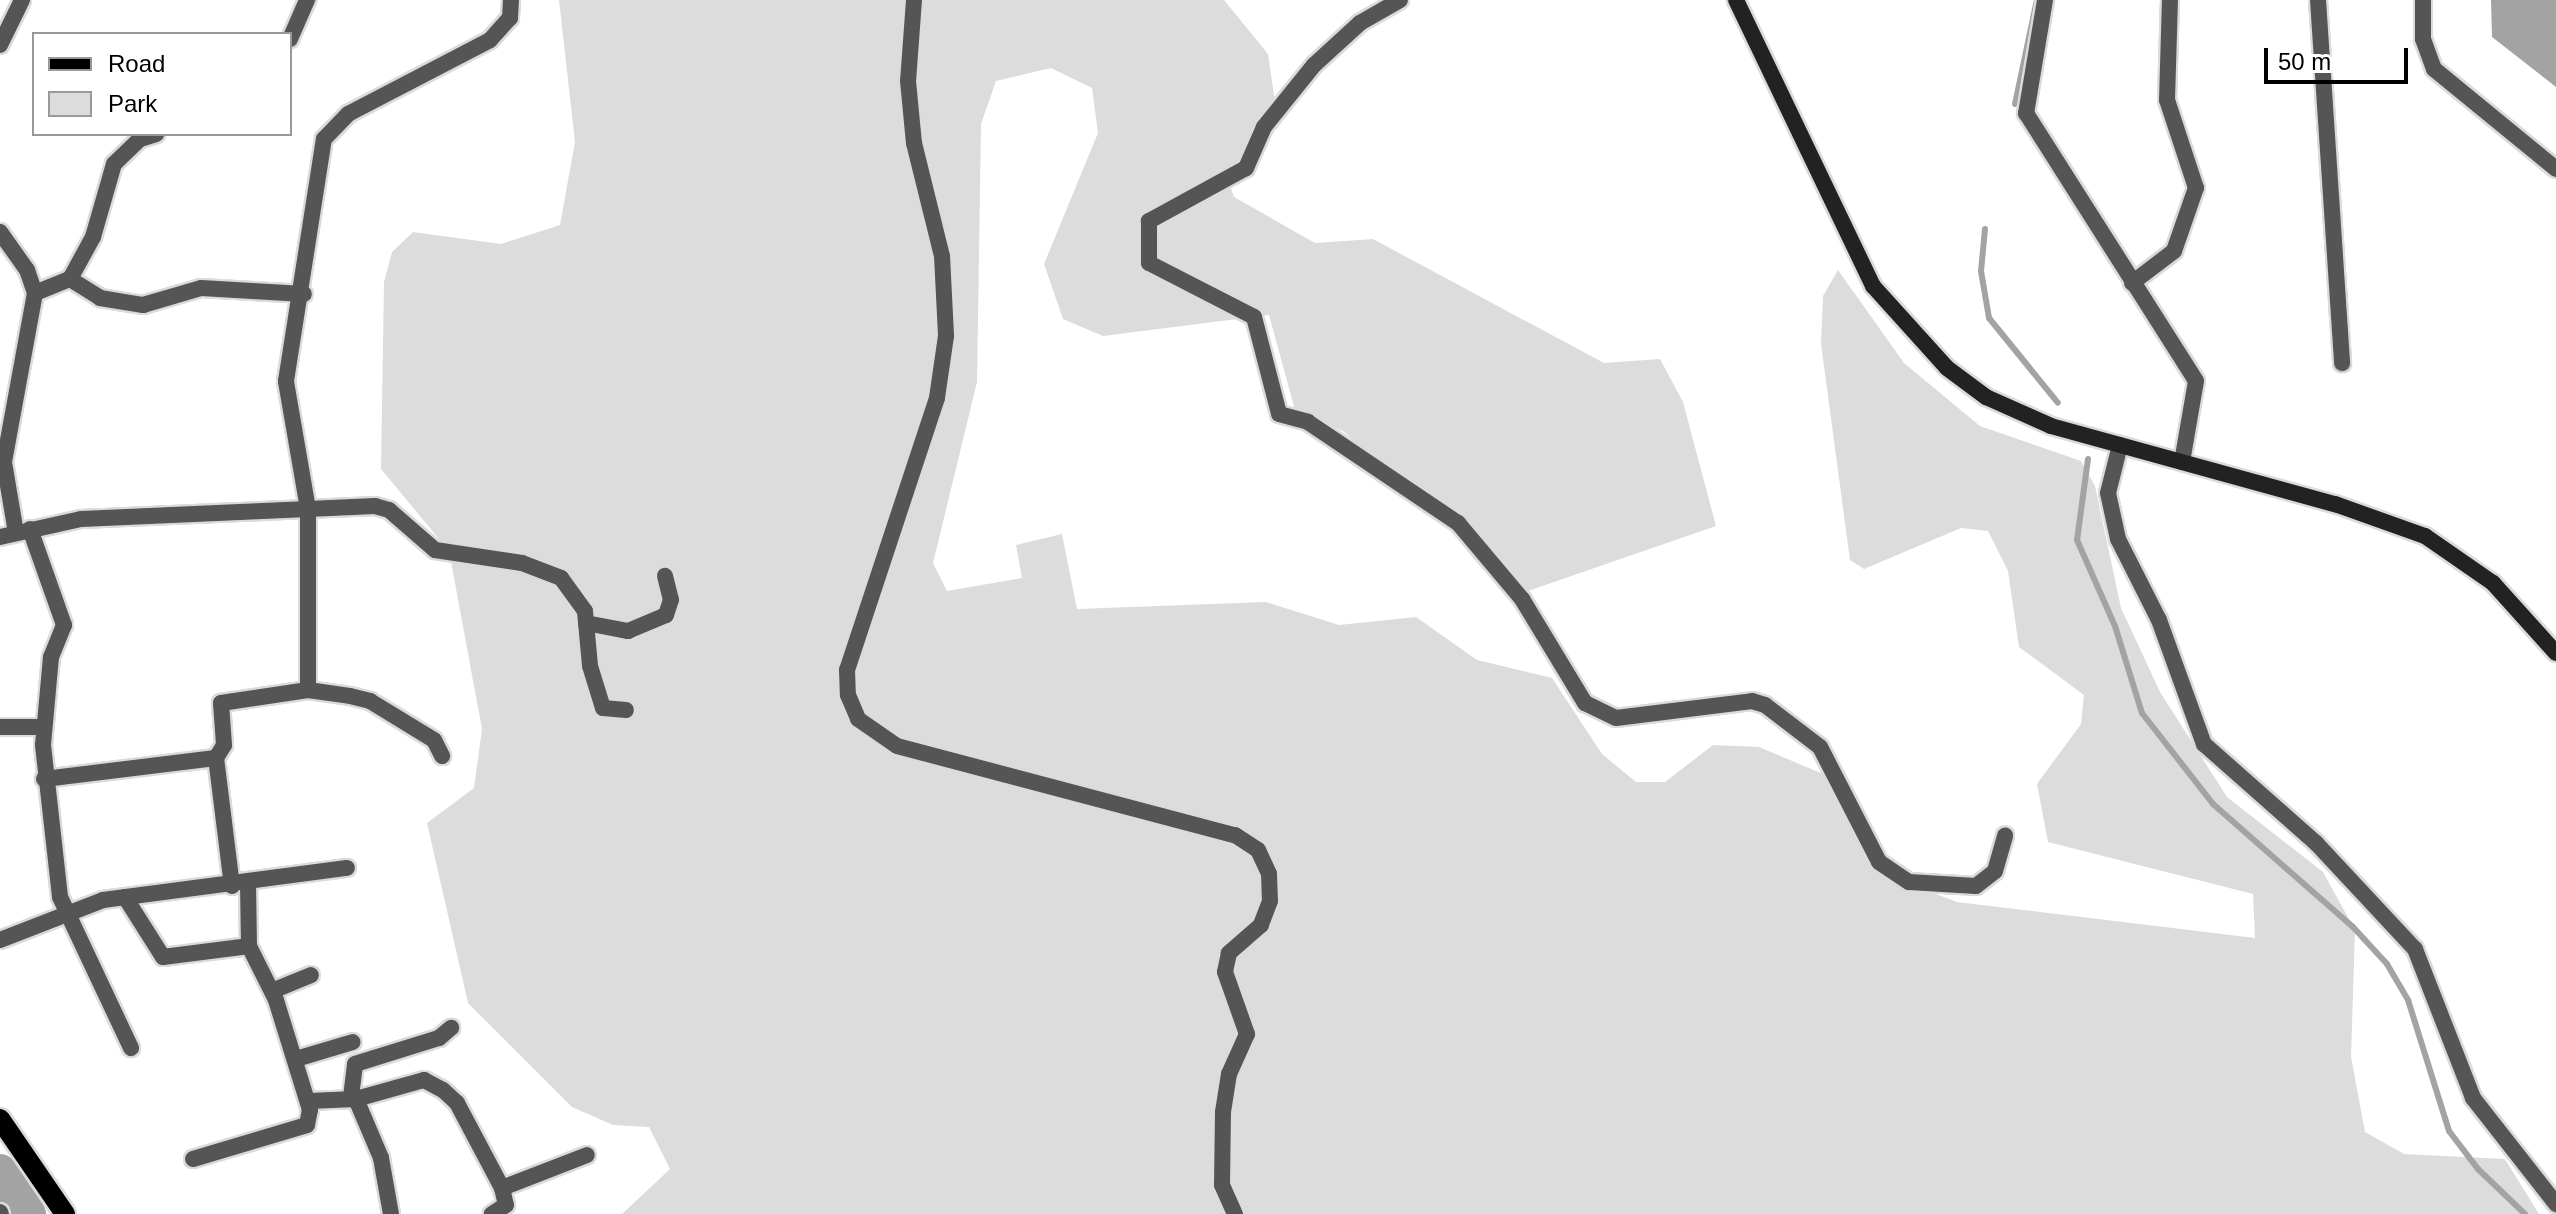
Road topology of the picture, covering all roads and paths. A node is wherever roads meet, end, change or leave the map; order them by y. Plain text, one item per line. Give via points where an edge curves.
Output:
1 (22, 0) edge
2 (307, 0) edge
3 (511, 0) edge
4 (914, 0) edge
5 (1400, 0) edge
6 (1736, 0) edge
7 (2045, 0) edge
8 (2170, 0) edge
9 (2318, 0) edge
10 (2423, 0) edge
11 (292, 34) edge
12 (0, 45) edge
13 (150, 136) edge
14 (2556, 169) edge
15 (0, 232) edge
16 (70, 279) junction
17 (2132, 283) junction
18 (35, 293) junction
19 (304, 294) junction
20 (2342, 363) dead end
21 (2120, 445) junction
22 (2182, 462) junction
23 (308, 509) junction
24 (15, 533) edge
25 (665, 576) dead end
26 (586, 623) junction
27 (2556, 653) edge
28 (308, 690) junction
29 (626, 710) dead end
30 (0, 727) edge
31 (44, 727) junction
32 (442, 756) dead end
33 (216, 758) junction
34 (44, 779) junction
35 (2005, 835) dead end
36 (347, 868) dead end
37 (240, 886) junction
38 (125, 897) junction
39 (71, 909) junction
40 (0, 940) edge
41 (249, 946) junction
42 (311, 975) dead end
43 (272, 991) junction
44 (451, 1028) dead end
45 (353, 1042) dead end
46 (131, 1048) dead end
47 (296, 1059) junction
48 (353, 1098) junction
49 (309, 1101) junction
50 (0, 1119) edge
51 (587, 1155) dead end
52 (193, 1159) dead end
53 (502, 1188) junction
54 (2556, 1204) edge
55 (65, 1214) edge
56 (391, 1214) edge
57 (492, 1214) edge
58 (1235, 1214) edge

1 - 12 street
2 - 11 street
3 - 19 street via 510,18 490,40 449,66 416,75 328,130
4 - 58 street via 909,97 942,256 946,336 937,398 847,670 848,695 858,719 897,746 1235,835 1258,850 1269,874 1270,901 1261,925 1229,953 1225,972 1247,1034 1229,1074 1223,1112 1222,1185
5 - 35 street via 1360,23 1314,65 1264,127 1246,168 1149,221 1149,263 1254,317 1279,414 1308,422 1458,523 1522,599 1585,703 1616,718 1752,701 1765,705 1820,747 1879,862 1909,882 1976,886 1995,871
6 - 21 street via 1861,263 1904,327 1986,397 2037,421
7 - 17 street via 2026,113
8 - 17 street via 2167,100 2196,188 2174,251
9 - 20 street
10 - 14 street via 2423,39 2434,69
13 - 16 street via 114,164 93,237
15 - 18 street via 27,270
16 - 18 street
16 - 19 street via 100,298 143,305 201,288
17 - 22 street via 2196,381
18 - 24 street via 4,462
19 - 23 street via 286,381
21 - 22 street
21 - 54 street via 2108,493 2118,539 2159,620 2204,744 2316,843 2415,949 2473,1098
22 - 27 street via 2425,536 2493,583
23 - 24 street via 81,519
23 - 26 street via 375,506 389,510 435,550 522,563 561,578
23 - 28 street
24 - 31 street via 64,625 51,657
25 - 26 street via 671,600 666,615 628,631
26 - 29 street via 603,708
28 - 32 street via 370,701 387,717 434,740
28 - 33 street via 221,703 224,745
30 - 31 street
31 - 34 street
33 - 34 street
33 - 37 street
34 - 39 street via 60,897
36 - 37 street
37 - 38 street
37 - 41 street
38 - 39 street
38 - 41 street via 163,957
39 - 40 street
39 - 46 street
41 - 43 street
42 - 43 street
43 - 47 street
44 - 48 street via 439,1038 355,1064
45 - 47 street
47 - 49 street
48 - 49 street
48 - 53 street via 431,1080 457,1103
48 - 56 street via 381,1158
49 - 52 street via 307,1125
50 - 55 main road
51 - 53 street
53 - 57 street via 506,1205

